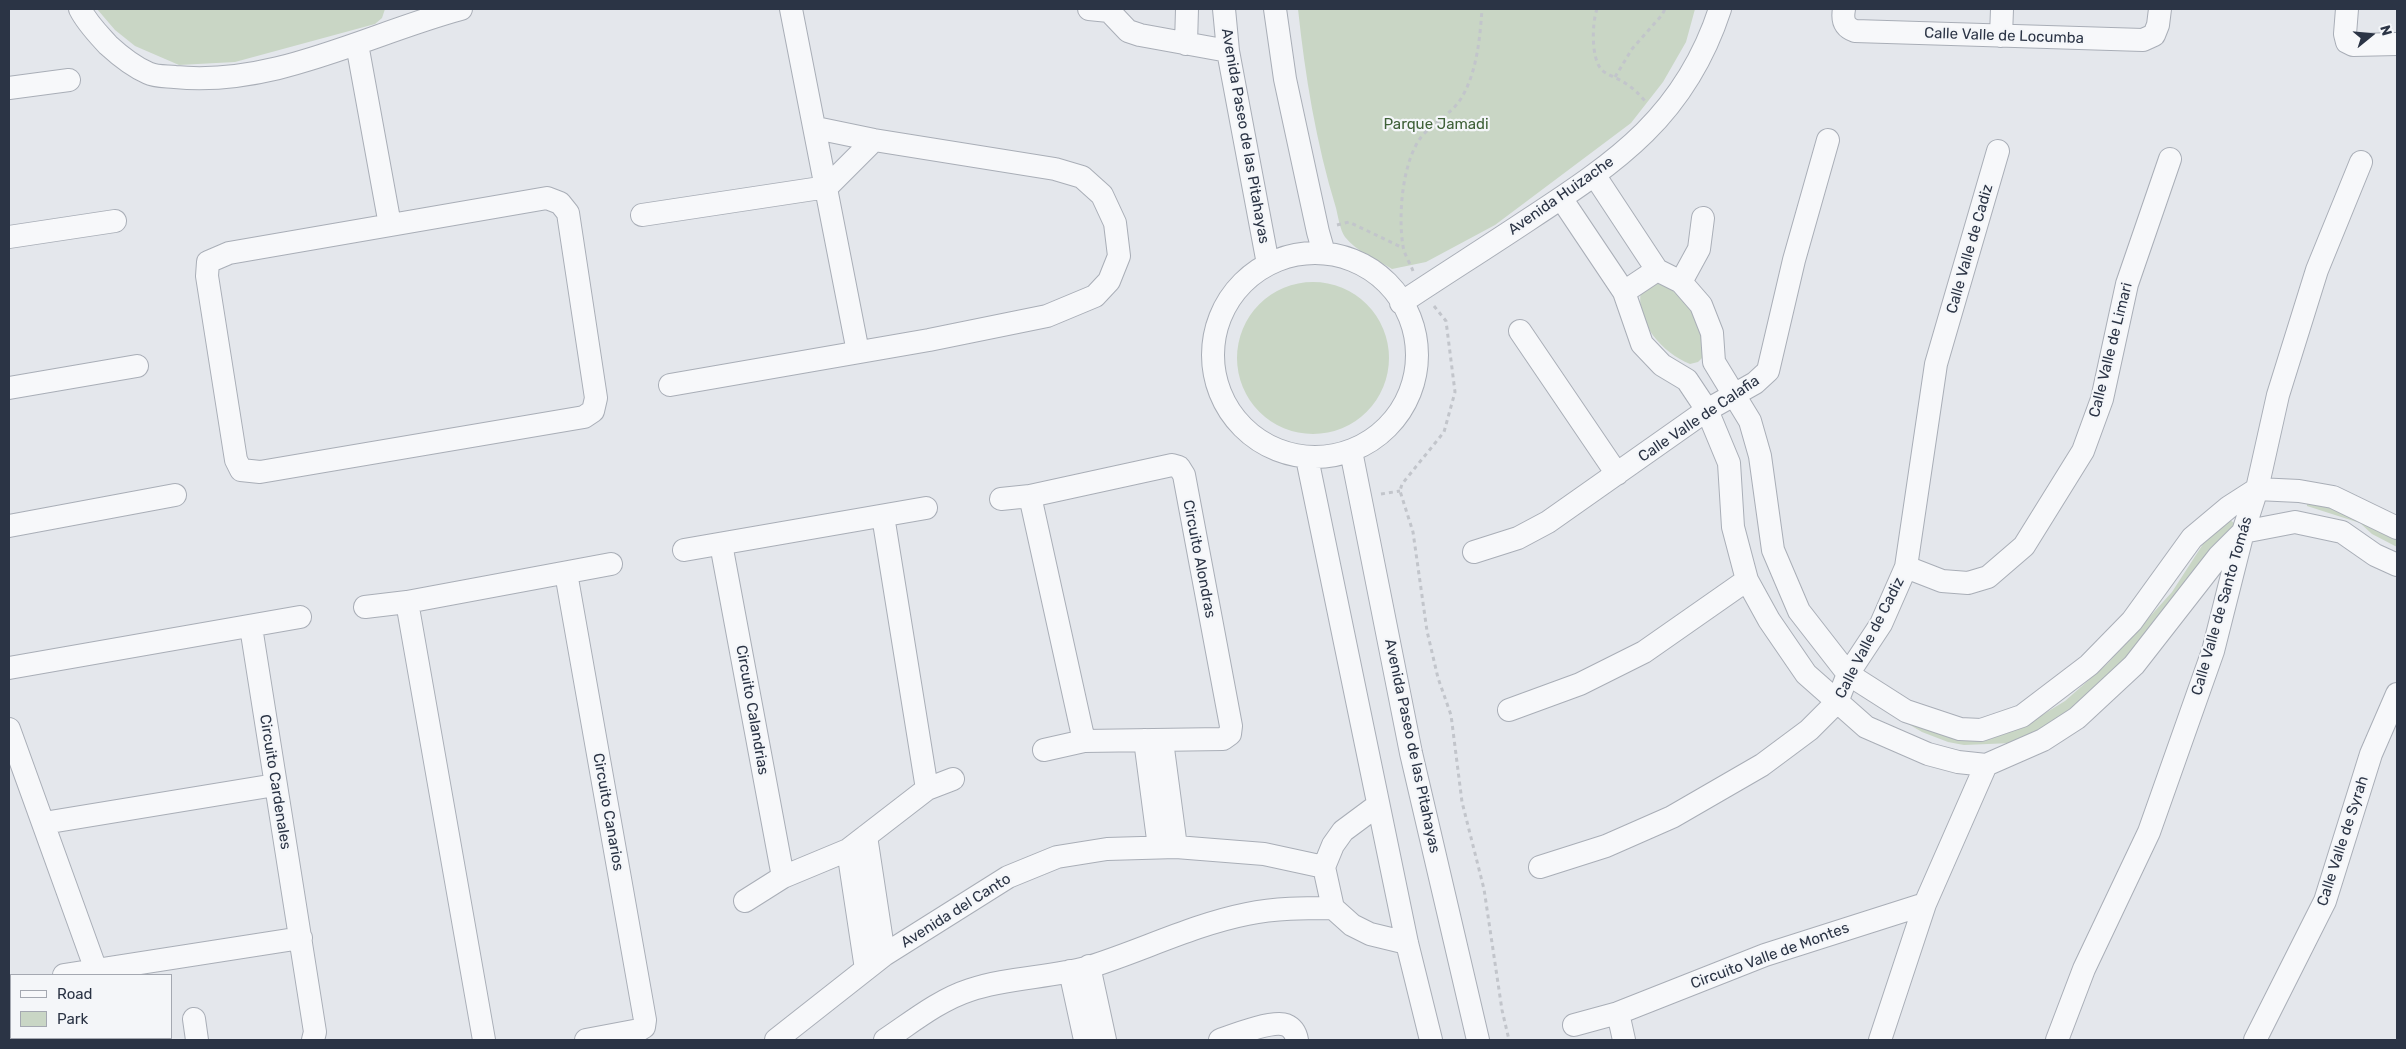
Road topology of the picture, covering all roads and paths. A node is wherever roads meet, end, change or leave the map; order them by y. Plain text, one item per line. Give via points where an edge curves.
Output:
1 (80, 9) edge
2 (461, 9) edge
3 (791, 9) edge
4 (1187, 9) edge
5 (1224, 9) edge
6 (1275, 9) edge
7 (1482, 9) edge
8 (1597, 9) edge
9 (1665, 9) edge
10 (1720, 9) edge
11 (1844, 9) edge
12 (2002, 9) edge
13 (2160, 9) edge
14 (2347, 9) edge
15 (1103, 10) edge
16 (414, 15) edge
17 (2001, 36) junction
18 (358, 44) junction
19 (1186, 44) junction
20 (2397, 44) edge
21 (1228, 51) junction
22 (1615, 77) junction
23 (69, 80) dead end
24 (9, 88) edge
25 (1659, 119) junction
26 (816, 128) junction
27 (874, 140) junction
28 (1828, 140) dead end
29 (1998, 151) dead end
30 (2170, 159) dead end
31 (2360, 162) dead end
32 (1595, 176) junction
33 (827, 187) junction
34 (1561, 198) junction
35 (642, 215) dead end
36 (1703, 218) dead end
37 (115, 221) dead end
38 (390, 225) junction
39 (9, 237) edge
40 (1321, 242) junction
41 (1403, 248) junction
42 (1268, 264) junction
43 (1657, 270) junction
44 (1681, 282) junction
45 (1422, 289) junction
46 (1624, 292) junction
47 (1401, 303) junction
48 (1520, 331) dead end
49 (858, 352) junction
50 (1714, 362) junction
51 (137, 366) dead end
52 (1687, 380) junction
53 (670, 385) dead end
54 (9, 388) edge
55 (1734, 395) junction
56 (1708, 410) junction
57 (1352, 451) junction
58 (1307, 458) junction
59 (1616, 474) junction
60 (2257, 489) junction
61 (175, 495) dead end
62 (1030, 496) junction
63 (1001, 499) dead end
64 (926, 508) dead end
65 (882, 516) junction
66 (9, 526) edge
67 (2397, 528) edge
68 (2243, 532) junction
69 (721, 544) junction
70 (684, 550) dead end
71 (1474, 552) dead end
72 (611, 564) dead end
73 (2397, 565) edge
74 (1906, 567) junction
75 (566, 573) junction
76 (1747, 580) junction
77 (407, 602) junction
78 (365, 608) dead end
79 (300, 616) dead end
80 (250, 627) junction
81 (9, 668) edge
82 (1848, 674) junction
83 (2397, 694) edge
84 (1837, 702) junction
85 (1509, 710) dead end
86 (9, 729) edge
87 (1084, 741) junction
88 (1153, 741) junction
89 (1044, 750) dead end
90 (1986, 765) junction
91 (953, 779) dead end
92 (275, 785) junction
93 (927, 789) junction
94 (1378, 805) junction
95 (44, 823) junction
96 (866, 836) junction
97 (1168, 847) junction
98 (848, 850) junction
99 (1324, 867) junction
100 (1540, 868) dead end
101 (783, 877) junction
102 (746, 901) dead end
103 (1925, 904) junction
104 (1334, 908) junction
105 (301, 938) junction
106 (1407, 943) junction
107 (884, 955) junction
108 (866, 969) junction
109 (1080, 969) junction
110 (96, 970) junction
111 (70, 974) edge
112 (1618, 1014) junction
113 (1574, 1025) dead end
114 (622, 1037) edge
115 (788, 1037) edge
116 (316, 1038) edge
117 (595, 1039) edge
118 (484, 1040) edge
119 (885, 1040) edge
120 (1085, 1040) edge
121 (1105, 1040) edge
122 (1220, 1040) edge
123 (1298, 1040) edge
124 (1431, 1040) edge
125 (1478, 1040) edge
126 (1509, 1040) edge
127 (1624, 1040) edge
128 (1880, 1040) edge
129 (2058, 1040) edge
130 (2255, 1040) edge

1 - 18 street via 97,33 120,56 150,74 196,79 236,77
2 - 16 street
3 - 26 street
4 - 19 street
5 - 21 street, Avenida Paseo de las Pitahayas
6 - 40 street via 1285,79
7 - 41 path via 1471,79 1453,112 1437,120 1412,152 1403,193
8 - 22 path via 1593,33 1595,53 1602,70
9 - 22 path via 1632,49
10 - 25 street, Avenida Huizache via 1699,62
11 - 17 street, Calle Valle de Locumba via 1844,24 1855,31
12 - 17 street
13 - 17 street, Calle Valle de Locumba via 2154,34 2142,40
14 - 20 street via 2347,42 2353,45
15 - 19 street via 1128,31
16 - 18 street
18 - 38 street
19 - 21 street
21 - 42 street, Avenida Paseo de las Pitahayas
22 - 25 path via 1638,93
23 - 24 street
25 - 32 street, Avenida Huizache
26 - 27 street
26 - 33 street
27 - 33 street
27 - 49 street via 1056,169 1082,177 1102,194 1115,223 1119,256 1109,281 1095,296 1047,316
28 - 55 street, Calle Valle de Calafia via 1794,260 1768,370 1755,383
29 - 74 street, Calle Valle de Cadiz via 1936,364
30 - 74 street, Calle Valle de Limari via 2127,284 2102,399 2084,451 2024,546 1988,577 1968,583 1942,581
31 - 60 street, Calle Valle de Santo Tomás via 2317,270 2278,395
32 - 34 street, Avenida Huizache
32 - 43 street
33 - 35 street
33 - 49 street
34 - 45 street, Avenida Huizache
34 - 46 street
36 - 44 street via 1699,249
37 - 39 street
38 - 38 street via 229,253 208,262 207,276 231,431 241,470 251,472 280,468 584,417 593,412 596,398 568,214 560,203 547,198
40 - 41 path via 1349,222
40 - 42 street
40 - 47 street via 1375,272 1395,291
41 - 45 path
42 - 58 street via 1242,283 1222,310 1213,342 1214,376 1226,407 1247,433 1275,450
43 - 44 street
43 - 46 street
44 - 50 street via 1701,305 1712,333
45 - 47 street, Avenida Huizache
45 - 126 path via 1446,321 1455,392 1444,432 1402,484 1400,491 1413,532 1426,631 1451,715 1462,802 1484,889
46 - 52 street via 1642,344 1662,365
47 - 57 street via 1409,314 1417,344 1416,375 1405,405 1387,429
48 - 59 street
49 - 53 street
50 - 52 street
50 - 55 street
51 - 54 street
52 - 56 street
55 - 56 street, Calle Valle de Calafia
55 - 82 street via 1750,421 1760,456 1773,550 1783,579 1799,611
56 - 59 street, Calle Valle de Calafia
56 - 76 street via 1729,463 1733,527
57 - 58 street via 1335,457
57 - 125 street, Avenida Paseo de las Pitahayas via 1411,753
58 - 94 street
59 - 71 street, Calle Valle de Calafia via 1540,526 1518,538
60 - 67 street via 2333,497
60 - 68 street, Calle Valle de Santo Tomás
60 - 82 street via 2192,538 2132,621 2089,665 2022,716 1982,730 1960,729 1906,711
61 - 66 street
62 - 63 street, Circuito Alondras
62 - 87 street
62 - 88 street, Circuito Alondras via 1172,465 1180,467 1231,726 1230,734 1223,739
64 - 65 street
65 - 69 street
65 - 93 street
68 - 73 street via 2295,522 2342,532 2375,555
68 - 90 street via 2218,556 2134,665 2077,718 2043,740
68 - 129 street, Calle Valle de Santo Tomás via 2212,651 2149,832 2084,969
69 - 70 street
69 - 101 street, Circuito Calandrias
72 - 75 street
74 - 82 street, Calle Valle de Cadiz via 1881,624
75 - 77 street
75 - 114 street, Circuito Canarios via 645,1020 644,1027
76 - 84 street via 1769,620 1806,674
76 - 85 street via 1644,652 1580,684
77 - 78 street
77 - 118 street
79 - 80 street
80 - 81 street
80 - 92 street, Circuito Cardenales
82 - 84 street, Calle Valle de Cadiz
83 - 130 street, Calle Valle de Syrah via 2371,754 2325,901
84 - 90 street via 1866,727 1928,754
84 - 100 street, Calle Valle de Cadiz via 1809,730 1762,765 1672,817 1606,846
86 - 95 street
87 - 88 street, Circuito Alondras
87 - 89 street, Circuito Alondras
88 - 97 street
90 - 103 street
91 - 93 street
92 - 95 street
92 - 105 street, Circuito Cardenales
93 - 96 street
94 - 99 street via 1343,831
94 - 106 street
95 - 110 street
96 - 98 street
96 - 107 street
97 - 99 street, Avenida del Canto via 1264,854
97 - 107 street, Avenida del Canto via 1108,849 1057,857 1008,877
98 - 101 street
98 - 108 street
99 - 104 street
101 - 102 street
103 - 112 street, Circuito Valle de Montes via 1765,955
103 - 128 street
104 - 106 street via 1352,925 1370,934
104 - 109 street via 1282,908 1245,914
105 - 110 street
105 - 116 street, Circuito Cardenales
106 - 124 street
107 - 108 street, Avenida del Canto
108 - 115 street, Avenida del Canto
109 - 119 street via 968,990 929,1009
109 - 120 street
109 - 121 street
110 - 111 street
112 - 113 street, Circuito Valle de Montes
112 - 127 street
114 - 117 street, Circuito Canarios
122 - 123 street via 1282,1024 1296,1033

